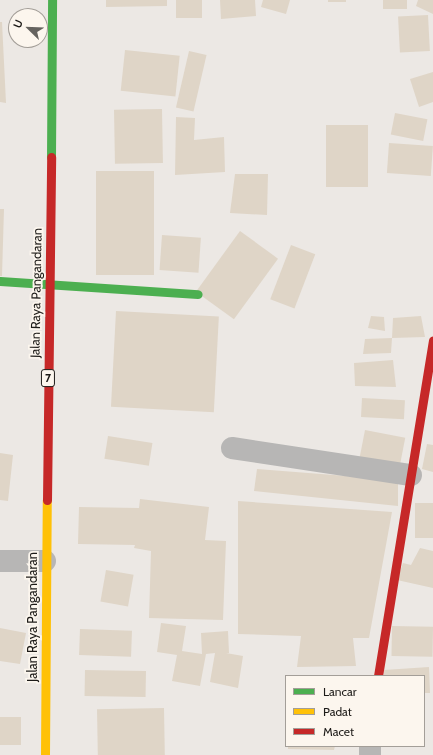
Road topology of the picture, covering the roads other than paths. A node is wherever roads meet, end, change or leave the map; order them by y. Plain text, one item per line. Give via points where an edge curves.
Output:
1 (52, 0) edge
2 (0, 281) edge
3 (50, 286) junction
4 (198, 294) dead end
5 (433, 340) edge
6 (232, 448) dead end
7 (411, 475) junction
8 (0, 561) edge
9 (45, 561) junction
10 (378, 675) edge
11 (45, 755) edge

1 - 3 main road, Jalan Raya Pangandaran / 7
2 - 3 main road
3 - 4 main road
3 - 9 main road, Jalan Raya Pangandaran / 7
5 - 7 main road
6 - 7 street
7 - 10 main road
8 - 9 street
9 - 11 main road, Jalan Raya Pangandaran / 7

